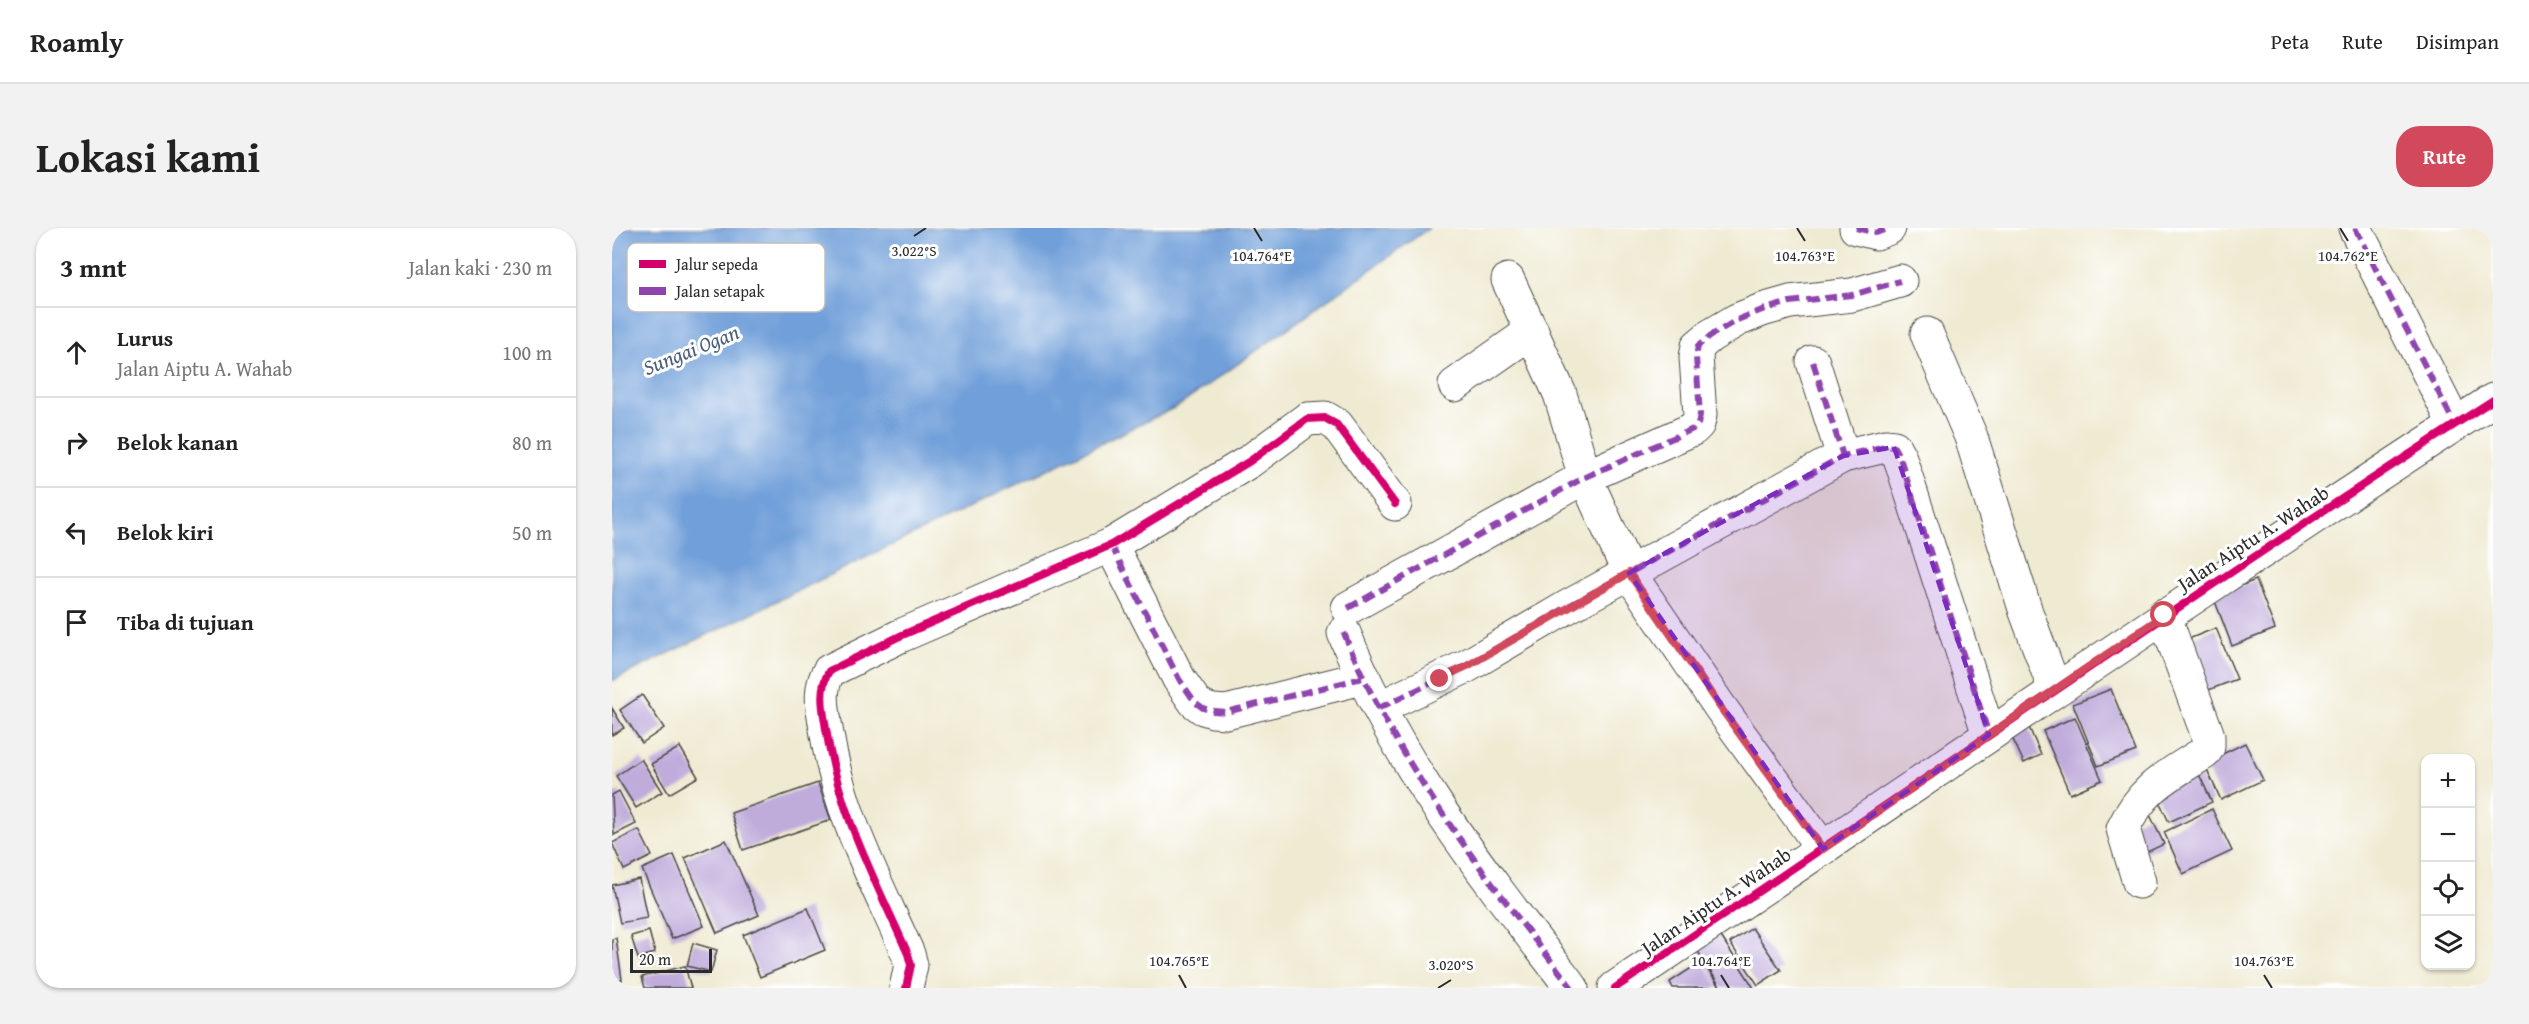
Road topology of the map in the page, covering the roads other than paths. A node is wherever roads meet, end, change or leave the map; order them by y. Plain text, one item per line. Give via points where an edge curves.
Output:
1 (1856, 228) edge
2 (1889, 228) edge
3 (2355, 228) edge
4 (1508, 280) dead end
5 (1900, 281) dead end
6 (1532, 331) junction
7 (1927, 334) dead end
8 (1813, 362) dead end
9 (1455, 385) dead end
10 (2493, 400) edge
11 (2455, 425) junction
12 (1843, 456) junction
13 (1585, 477) junction
14 (1395, 504) dead end
15 (1111, 545) junction
16 (1629, 573) junction
17 (2164, 615) junction
18 (1362, 678) junction
19 (2055, 690) junction
20 (1379, 708) junction
21 (1989, 735) junction
22 (1823, 849) junction
23 (2139, 882) dead end
24 (906, 988) edge
25 (1572, 988) edge
26 (1615, 988) edge

1 - 2 street via 1876,233
3 - 11 street
4 - 6 street
5 - 13 street via 1852,295 1790,302 1762,310 1710,336 1698,346 1695,357 1698,424
6 - 9 street
6 - 13 street via 1560,394
7 - 19 street via 1971,437
8 - 12 street
10 - 11 street, Jalan Aiptu A. Wahab
11 - 17 street, Jalan Aiptu A. Wahab
12 - 16 street
12 - 21 street via 1885,446 1894,447 1900,458
13 - 16 street
13 - 18 street via 1346,620
14 - 15 street via 1338,424 1325,418 1307,419 1250,461
15 - 18 street via 1179,679 1203,708 1226,711
15 - 24 street via 900,636 828,671 824,679 821,702 830,758 852,830 908,954 911,964
16 - 20 street via 1467,666
16 - 22 street
17 - 19 street, Jalan Aiptu A. Wahab
17 - 23 street via 2208,736 2208,747 2143,794 2131,812 2123,829
18 - 20 street
19 - 21 street, Jalan Aiptu A. Wahab
20 - 25 street via 1449,824
21 - 22 street, Jalan Aiptu A. Wahab
22 - 26 street, Jalan Aiptu A. Wahab

